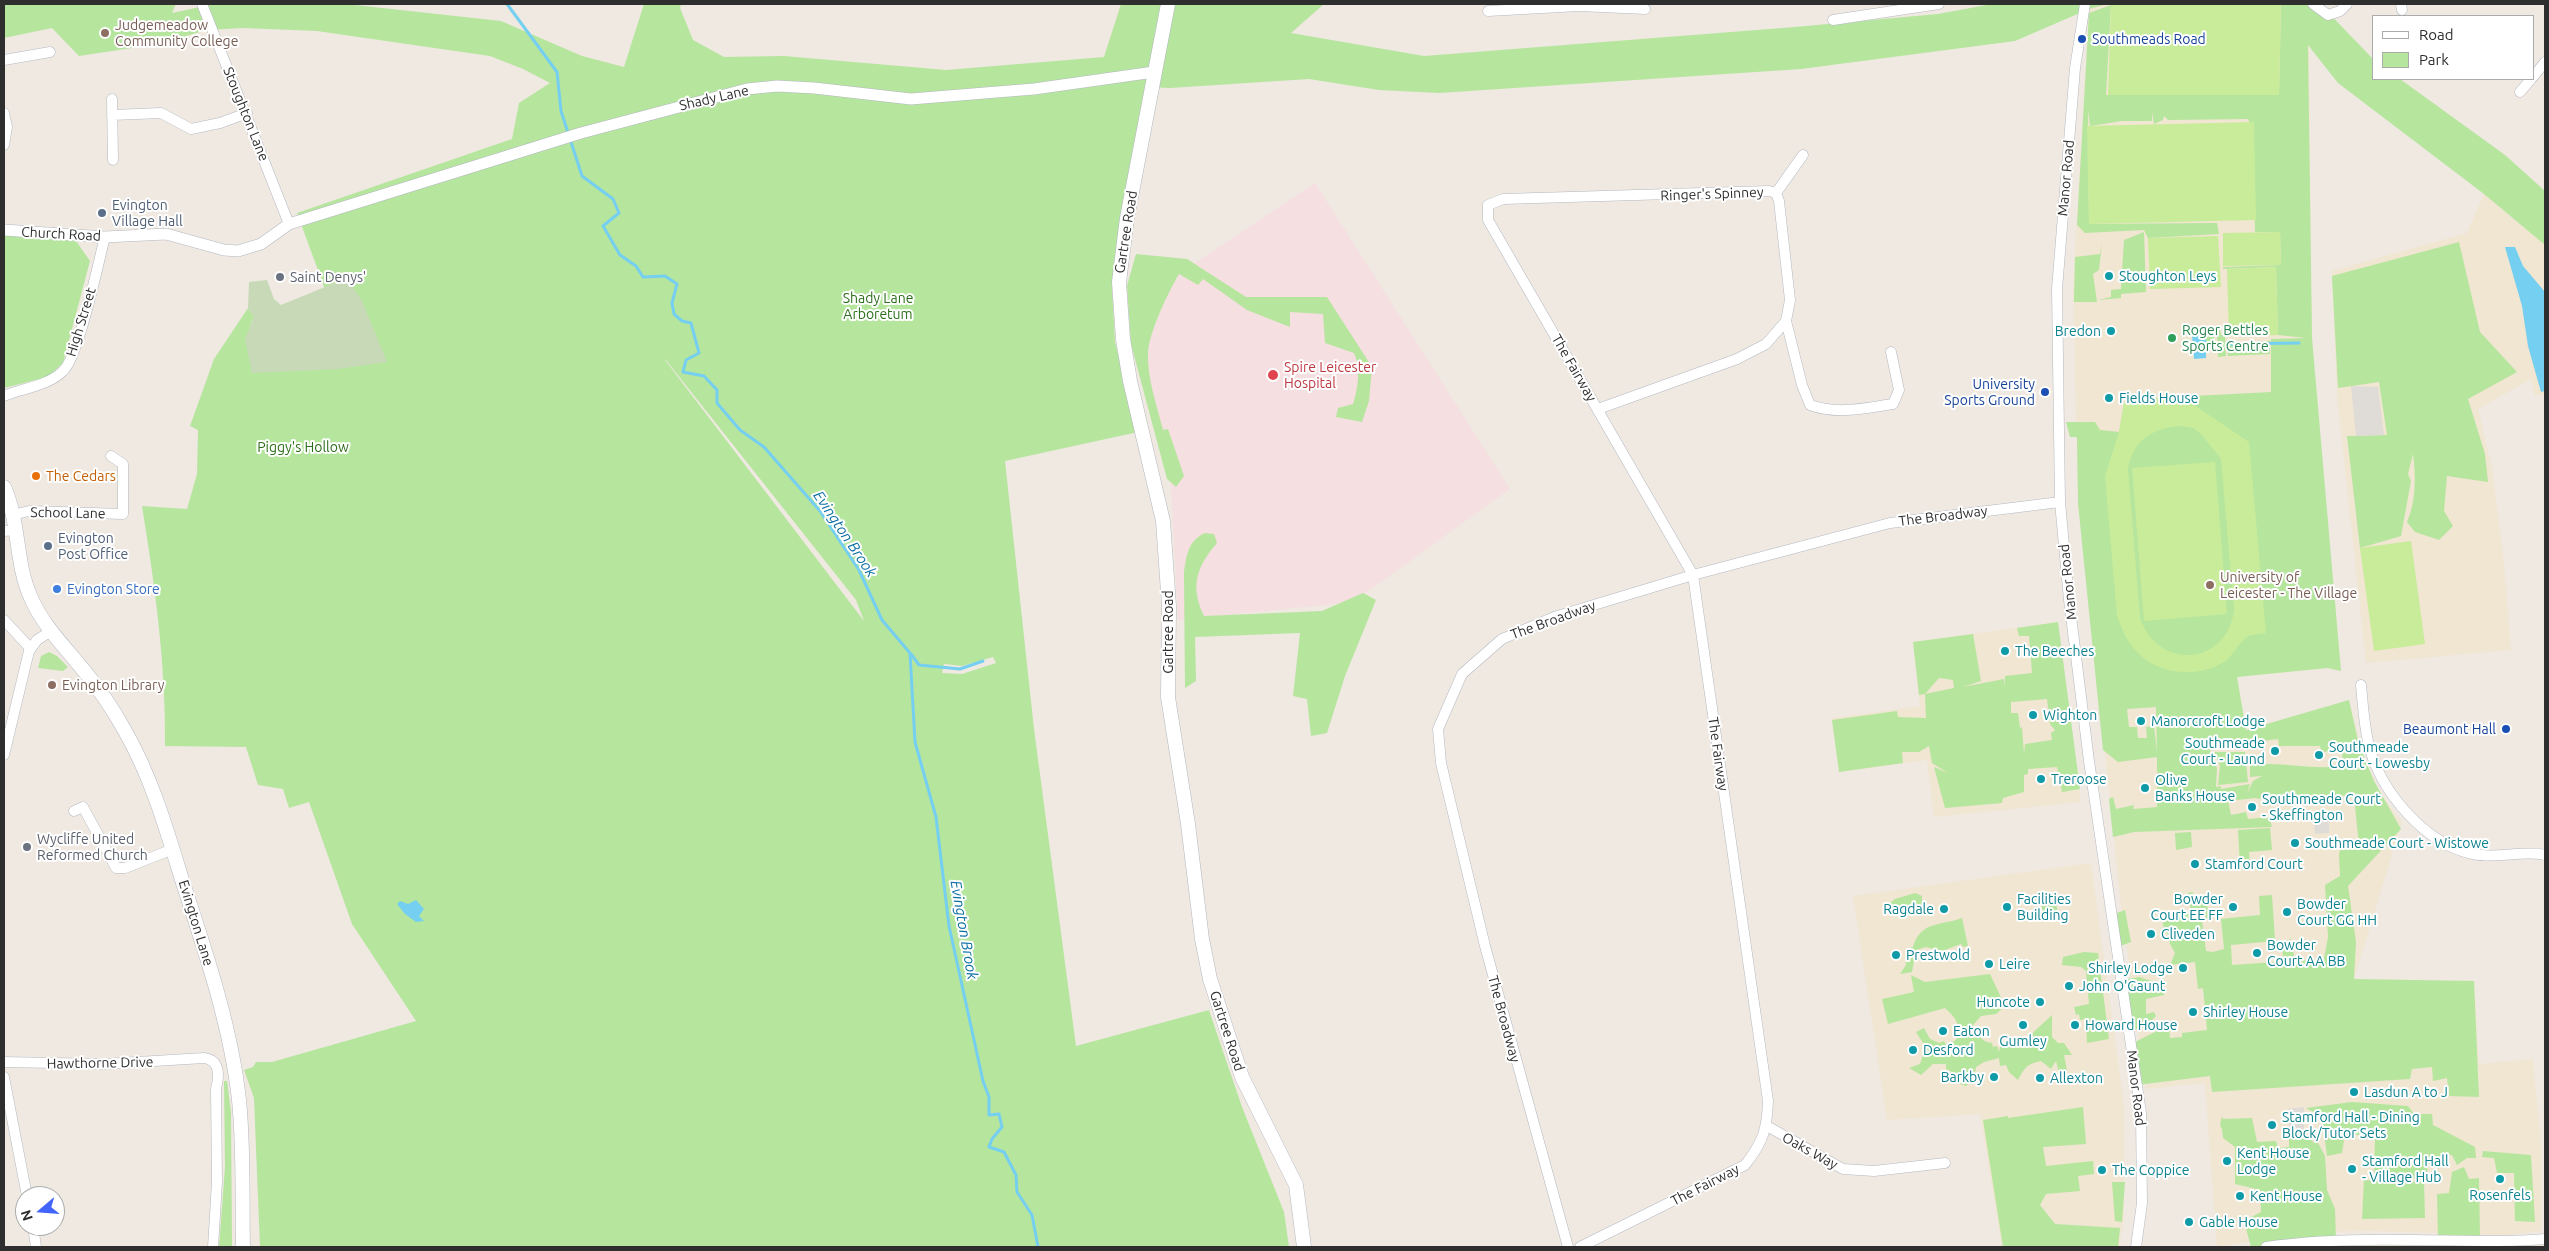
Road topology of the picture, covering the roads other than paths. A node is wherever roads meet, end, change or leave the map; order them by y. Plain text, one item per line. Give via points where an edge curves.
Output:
1 (202, 4) edge
2 (1168, 4) edge
3 (1939, 4) edge
4 (2085, 4) edge
5 (2314, 4) edge
6 (2347, 4) edge
7 (1579, 5) edge
8 (1645, 9) dead end
9 (1488, 11) dead end
10 (1833, 20) dead end
11 (50, 52) dead end
12 (4, 60) edge
13 (2545, 62) edge
14 (1154, 72) junction
15 (2534, 76) edge
16 (2530, 80) edge
17 (2520, 92) dead end
18 (112, 99) dead end
19 (4, 113) edge
20 (247, 113) junction
21 (112, 115) junction
22 (4, 145) edge
23 (1804, 155) dead end
24 (113, 160) dead end
25 (1776, 193) junction
26 (1488, 205) joint
27 (289, 224) junction
28 (4, 230) edge
29 (105, 237) junction
30 (1786, 320) junction
31 (1891, 352) dead end
32 (4, 396) edge
33 (1598, 409) junction
34 (111, 456) dead end
35 (4, 487) edge
36 (2060, 502) junction
37 (12, 515) junction
38 (10, 531) edge
39 (1693, 575) junction
40 (4, 620) edge
41 (51, 631) junction
42 (30, 648) junction
43 (2361, 685) dead end
44 (4, 755) edge
45 (74, 811) dead end
46 (173, 849) junction
47 (2545, 856) edge
48 (4, 1062) edge
49 (4, 1077) edge
50 (1767, 1126) junction
51 (1945, 1163) dead end
52 (25, 1186) edge
53 (2545, 1239) edge
54 (213, 1247) edge
55 (243, 1247) edge
56 (1304, 1247) edge
57 (1568, 1247) edge
58 (1580, 1247) edge
59 (2136, 1247) edge
60 (2266, 1247) edge

1 - 20 street, Stoughton Lane
2 - 14 main road, Gartree Road
3 - 10 street
4 - 36 street, Manor Road via 2075,68 2057,289
5 - 6 street via 2328,15 2340,11
7 - 8 street
7 - 9 street
11 - 12 street
13 - 15 street
14 - 27 street, Shady Lane via 1034,89 911,99 814,88 777,86 747,89 581,133
14 - 56 main road, Gartree Road via 1118,282 1130,381 1163,521 1169,606 1168,697 1210,979 1242,1077 1296,1185
16 - 17 street
18 - 21 street
19 - 22 street via 7,127
20 - 21 street via 191,129 161,113
20 - 27 street, Stoughton Lane
21 - 24 street
23 - 25 street
25 - 26 street, Ringer's Spinney via 1504,199
25 - 30 street, Ringer's Spinney via 1790,300
26 - 33 street, The Fairway via 1488,220
27 - 29 street, Church Road via 260,244 238,251 166,234
28 - 29 street, Church Road
29 - 32 street, High Street via 77,343 64,371 50,381
30 - 31 street via 1810,405 1825,411 1893,404 1900,390
30 - 33 street via 1766,344 1737,359
33 - 39 street, The Fairway
34 - 37 street, School Lane via 127,462 123,514 29,511
35 - 37 main road, Evington Lane
36 - 39 street, The Broadway via 1890,523
36 - 59 street, Manor Road via 2089,761 2141,1113 2142,1203
37 - 38 main road, Evington Lane
38 - 41 main road, Evington Lane via 24,581
39 - 50 street, The Fairway via 1768,1101
39 - 57 street, The Broadway via 1554,617 1502,639 1462,674 1438,729 1441,762 1485,946
40 - 42 street
41 - 42 street
41 - 46 main road, Evington Lane via 83,669 125,730 153,789
42 - 44 street
43 - 47 street via 2369,746 2378,769 2393,795 2425,828 2454,849 2470,854
45 - 46 street via 83,807 116,868 125,868
46 - 55 main road, Evington Lane via 211,974 239,1100
48 - 54 street, Hawthorne Drive via 104,1064 210,1058 218,1070 218,1182
49 - 52 street
50 - 51 street, Oaks Way via 1843,1169 1874,1171
50 - 58 street, The Fairway via 1756,1152 1745,1165
53 - 60 street via 2510,1242 2312,1241

